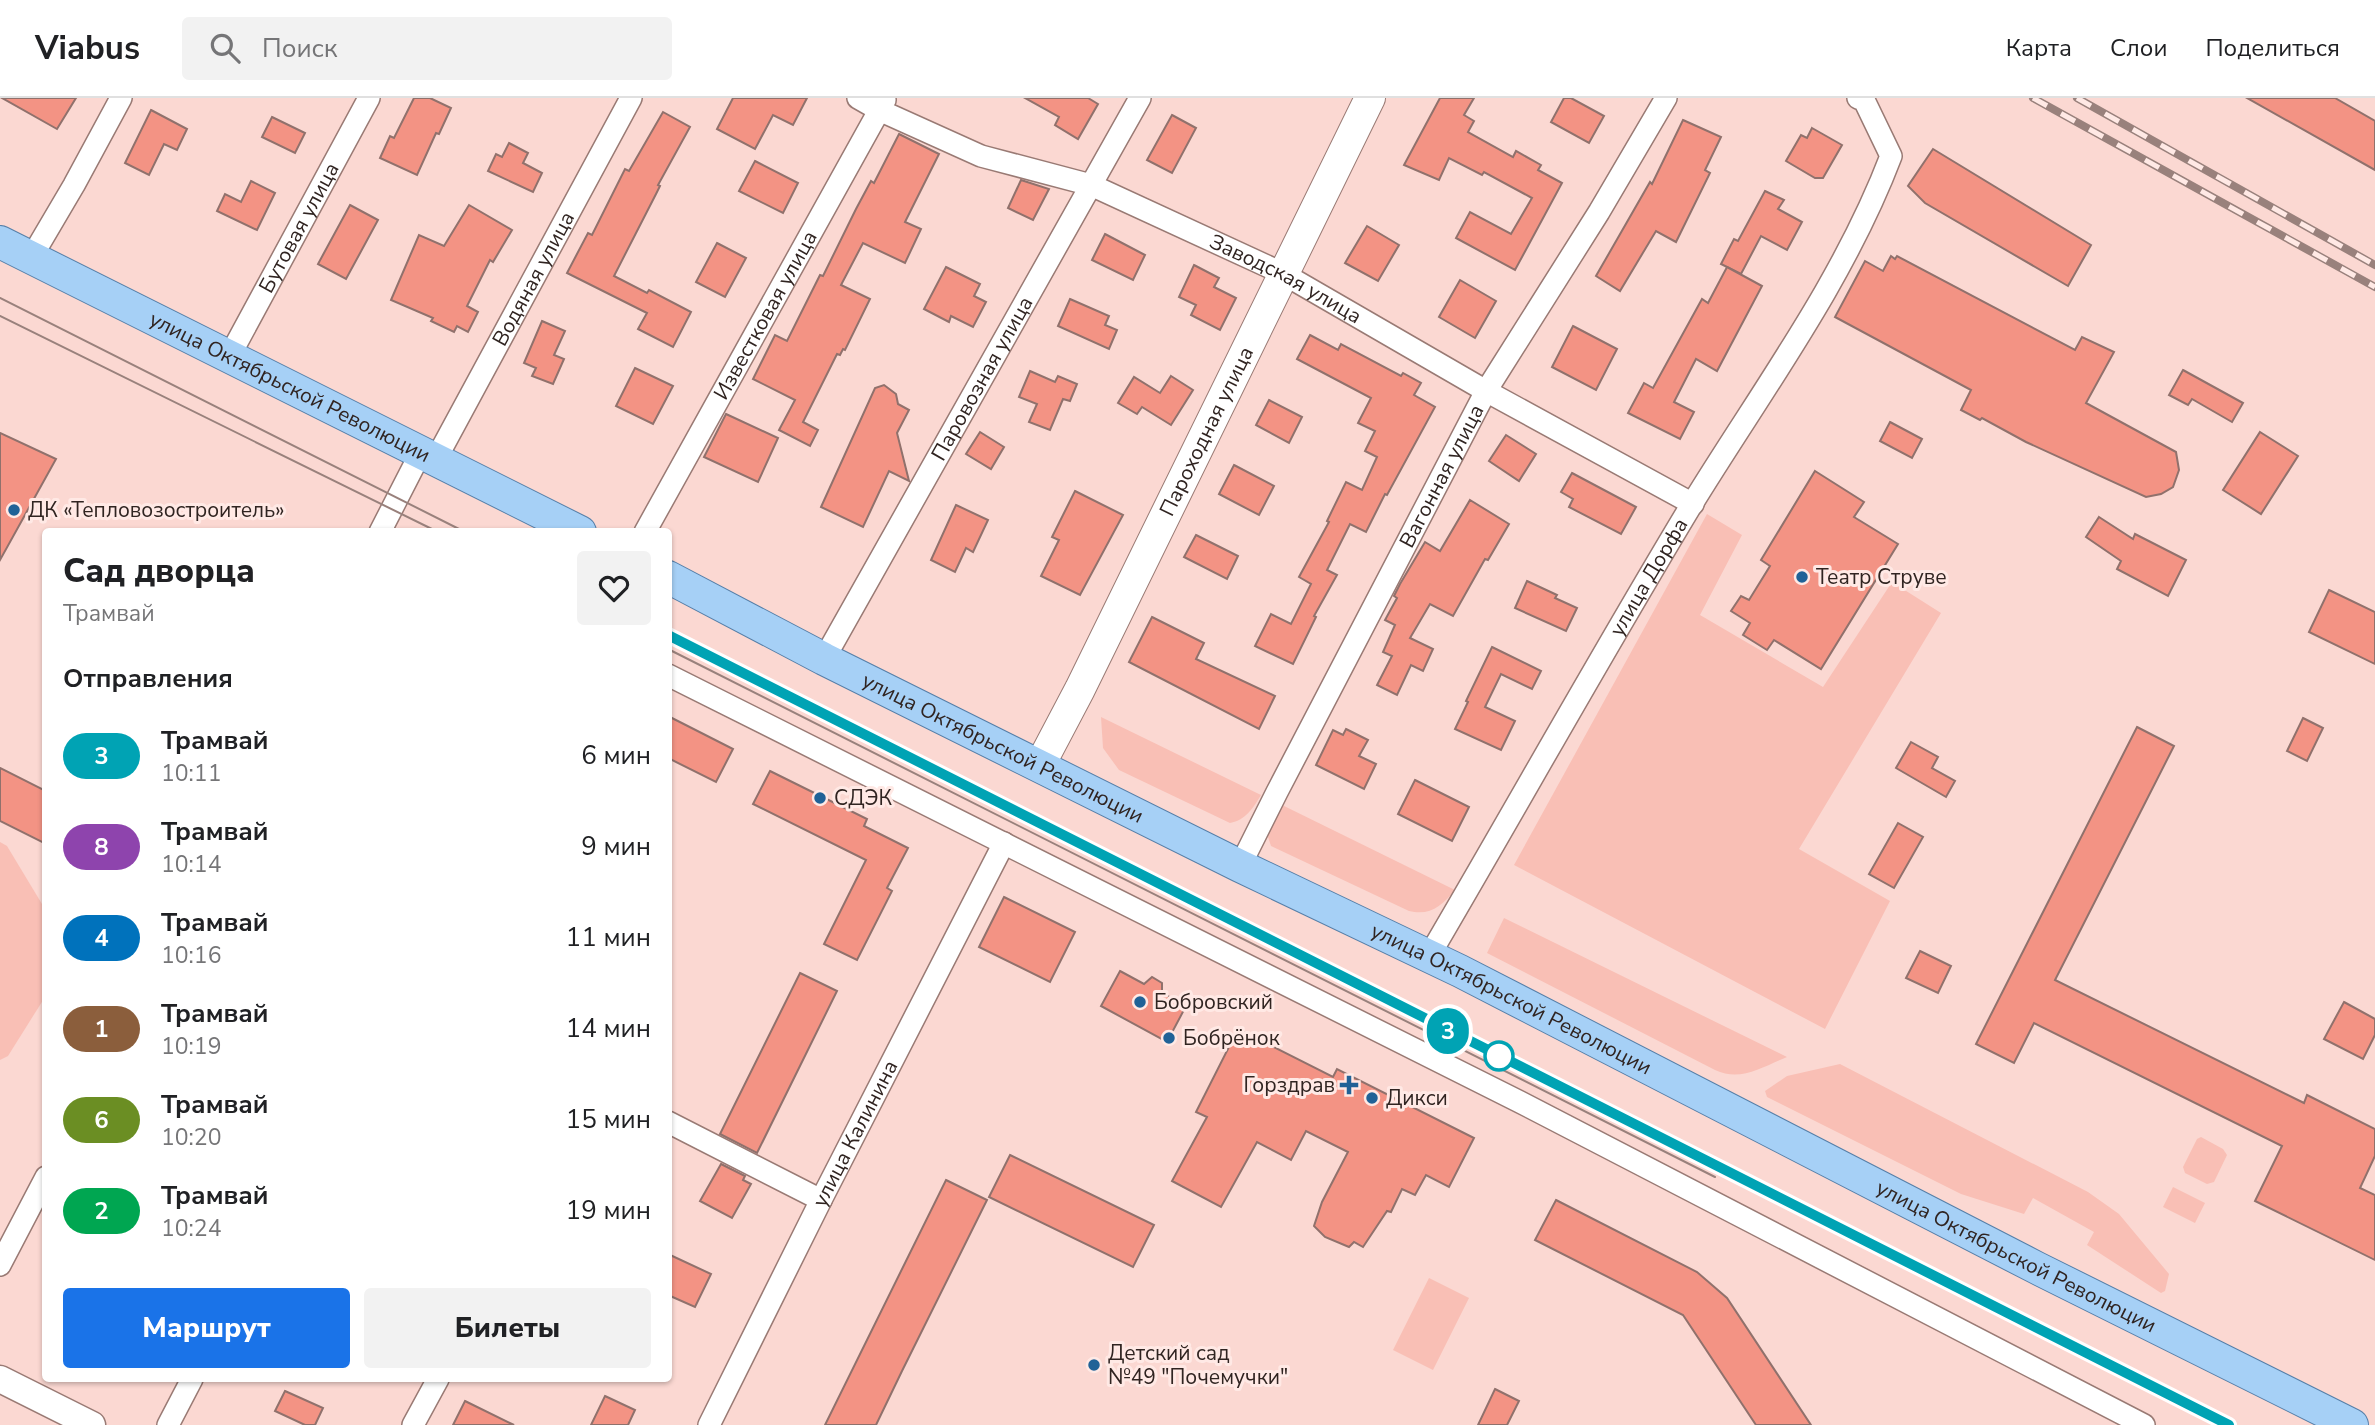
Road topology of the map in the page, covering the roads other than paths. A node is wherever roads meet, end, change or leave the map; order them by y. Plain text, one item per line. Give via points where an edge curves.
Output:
1 (121, 98) edge
2 (369, 98) edge
3 (631, 98) edge
4 (858, 98) edge
5 (1140, 98) edge
6 (1370, 98) edge
7 (1666, 98) edge
8 (1858, 98) edge
9 (883, 104) edge
10 (1091, 185) junction
11 (0, 242) edge
12 (31, 258) junction
13 (1282, 273) junction
14 (229, 357) junction
15 (1486, 391) junction
16 (429, 456) junction
17 (1693, 503) junction
18 (384, 528) edge
19 (572, 528) edge
20 (647, 528) edge
21 (672, 580) edge
22 (824, 659) junction
23 (672, 677) edge
24 (1040, 765) junction
25 (1004, 843) junction
26 (1240, 866) junction
27 (1429, 956) junction
28 (672, 1124) edge
29 (42, 1185) edge
30 (821, 1200) junction
31 (0, 1265) edge
32 (0, 1379) edge
33 (190, 1382) edge
34 (436, 1382) edge
35 (92, 1425) edge
36 (168, 1425) edge
37 (413, 1425) edge
38 (709, 1425) edge
39 (2144, 1425) edge
40 (2352, 1425) edge

1 - 12 street
2 - 14 street, Бутовая улица
3 - 16 street, Водяная улица
4 - 9 street, Заводская улица
5 - 10 street, Паровозная улица
6 - 13 main road, Пароходная улица
7 - 15 street, Вагонная улица
8 - 17 street, улица Дорфа via 1864,100 1891,156 1873,202 1802,333
9 - 10 street, Заводская улица via 981,156
9 - 20 street, Известковая улица
10 - 13 street, Заводская улица
10 - 22 street, Паровозная улица
11 - 12 main road, улица Октябрьской Революции
12 - 14 main road, улица Октябрьской Революции
13 - 15 street, Заводская улица
13 - 24 main road, Пароходная улица
14 - 16 main road, улица Октябрьской Революции
15 - 17 street, Заводская улица
15 - 26 street, Вагонная улица
16 - 18 street, Водяная улица
16 - 19 main road, улица Октябрьской Революции
17 - 27 street, улица Дорфа
21 - 22 main road, улица Октябрьской Революции
22 - 24 main road, улица Октябрьской Революции
23 - 25 street
24 - 26 main road, улица Октябрьской Революции
25 - 30 street, улица Калинина
25 - 39 street via 1520,1102
26 - 27 main road, улица Октябрьской Революции
27 - 40 main road, улица Октябрьской Революции
28 - 30 street
29 - 31 street
30 - 38 street, улица Калинина
32 - 35 street
33 - 36 street
34 - 37 street

